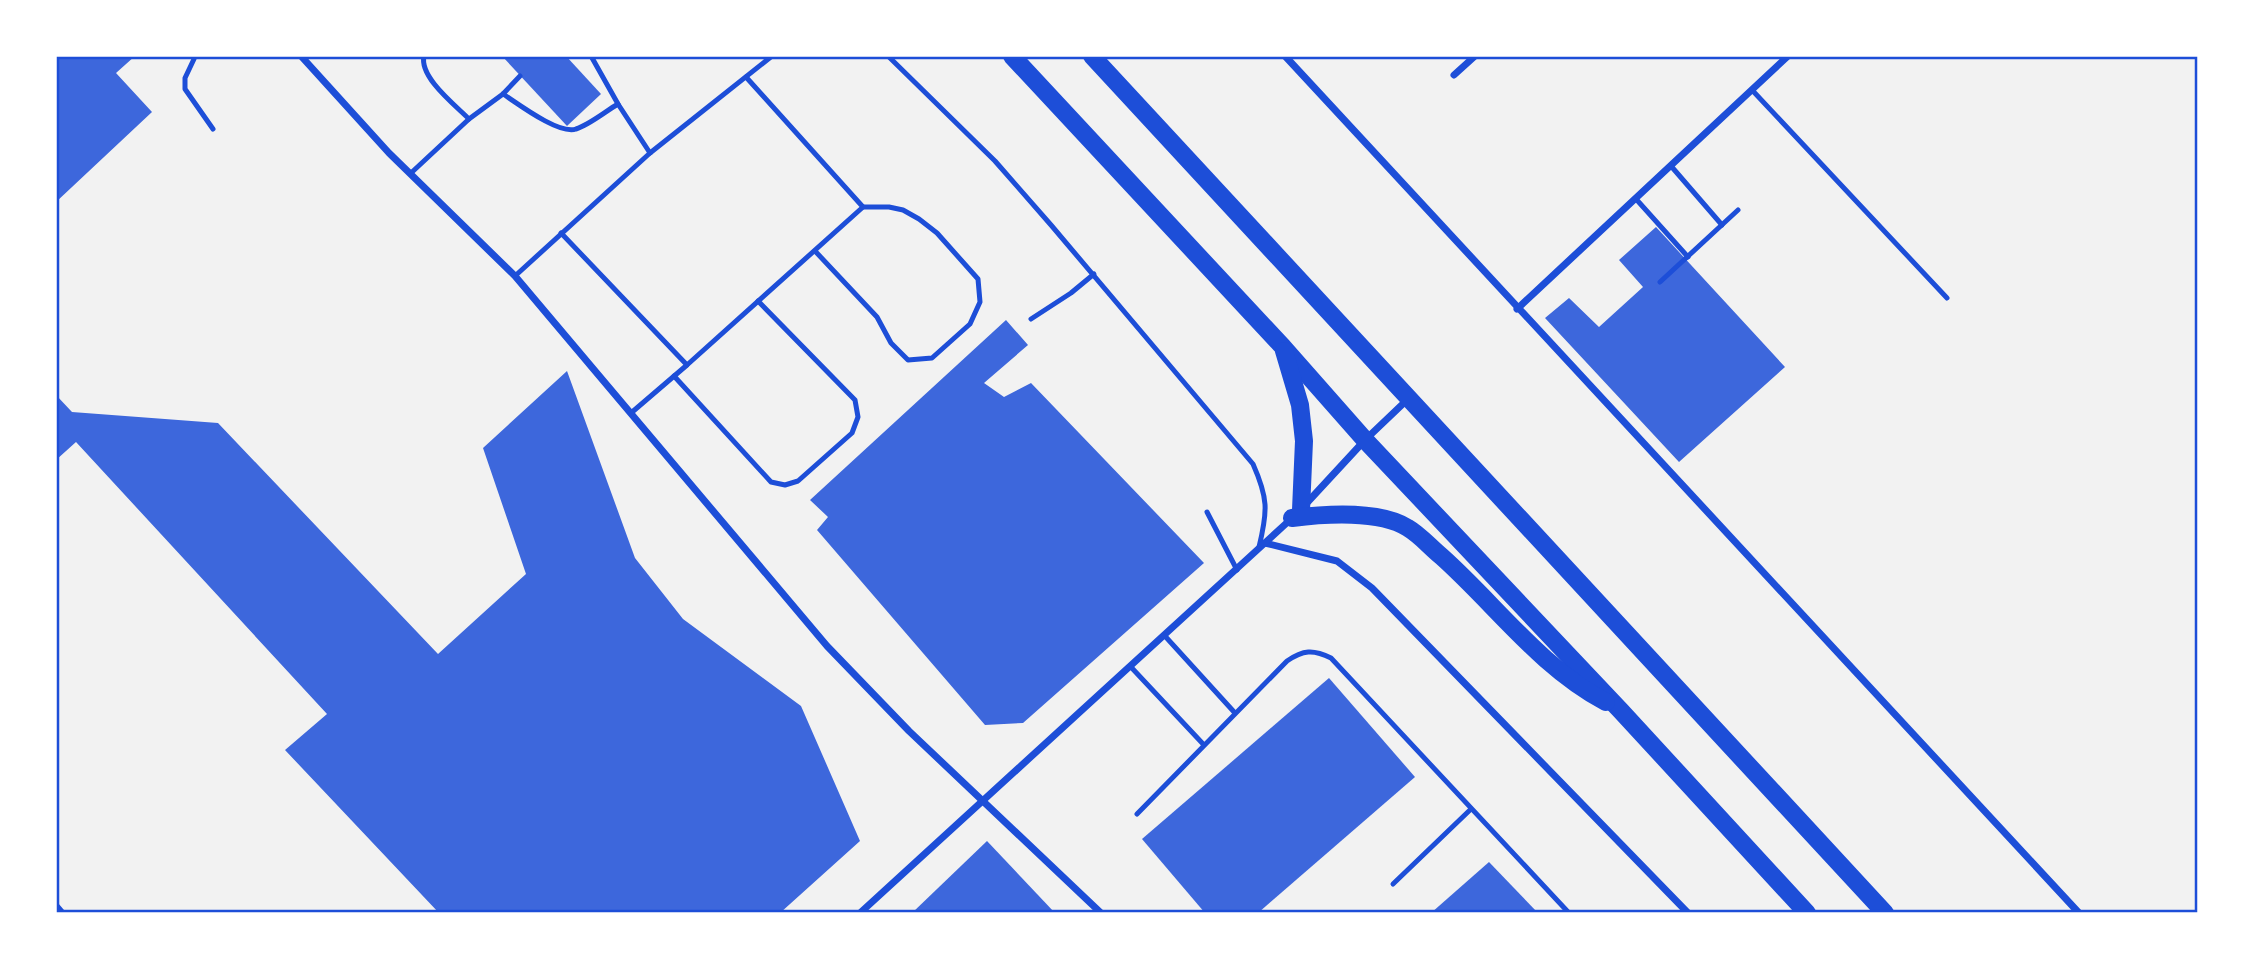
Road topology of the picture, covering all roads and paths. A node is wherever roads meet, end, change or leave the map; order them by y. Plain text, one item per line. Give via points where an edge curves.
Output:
1 (301, 56) edge
2 (424, 56) edge
3 (591, 56) edge
4 (772, 56) edge
5 (888, 56) edge
6 (1012, 56) edge
7 (1092, 56) edge
8 (1285, 56) edge
9 (1475, 56) edge
10 (1788, 56) edge
11 (194, 59) dead end
12 (1454, 75) dead end
13 (520, 76) dead end
14 (746, 77) junction
15 (1752, 90) junction
16 (503, 93) junction
17 (618, 104) junction
18 (469, 119) junction
19 (213, 129) dead end
20 (650, 153) junction
21 (1671, 166) junction
22 (411, 173) junction
23 (1636, 199) junction
24 (863, 207) junction
25 (1738, 210) dead end
26 (1722, 225) junction
27 (561, 233) junction
28 (816, 251) junction
29 (1688, 257) junction
30 (1094, 274) junction
31 (515, 276) junction
32 (1660, 282) dead end
33 (1947, 298) dead end
34 (758, 301) junction
35 (1517, 309) junction
36 (1031, 320) dead end
37 (1283, 346) junction
38 (687, 365) junction
39 (674, 376) junction
40 (1409, 398) junction
41 (631, 413) junction
42 (1365, 440) junction
43 (1207, 512) dead end
44 (1296, 514) junction
45 (1262, 545) junction
46 (1237, 570) junction
47 (1164, 635) junction
48 (1130, 666) junction
49 (1621, 711) junction
50 (1235, 713) junction
51 (1204, 745) junction
52 (982, 800) junction
53 (1471, 809) junction
54 (1136, 814) dead end
55 (1393, 884) dead end
56 (56, 906) edge
57 (62, 913) edge
58 (860, 913) edge
59 (1101, 913) edge
60 (1569, 913) edge
61 (1688, 913) edge
62 (1807, 913) edge
63 (1885, 913) edge
64 (2080, 913) edge

1 - 22 street
2 - 18 lane via 428,76
3 - 17 lane
4 - 14 lane
5 - 30 lane via 995,162
6 - 37 main road
7 - 40 main road
8 - 35 street
9 - 12 street
10 - 15 street
11 - 19 lane via 185,78 186,89
13 - 16 lane
14 - 20 lane
14 - 24 lane
15 - 21 street
15 - 33 lane
16 - 17 lane via 567,130 578,129
16 - 18 lane
17 - 20 lane
18 - 22 lane
20 - 27 lane
21 - 23 street
21 - 26 lane
22 - 31 street
23 - 29 lane
23 - 35 street
24 - 28 lane
24 - 28 lane via 903,210 937,233 978,279 980,302 970,324 932,358 908,360 891,343 877,317
25 - 26 lane
26 - 29 lane
27 - 31 lane
27 - 38 lane
28 - 34 lane
29 - 32 lane
30 - 36 lane
30 - 45 lane via 1253,464 1264,489
31 - 41 street
34 - 38 lane
34 - 39 lane via 855,400 858,417 852,433 798,481 785,485 771,482
35 - 64 street
37 - 42 main road
37 - 44 main road via 1300,405 1304,441
38 - 39 lane
39 - 41 lane
40 - 42 street
40 - 63 main road
41 - 52 street via 827,646
42 - 44 street
42 - 49 main road
43 - 46 lane
44 - 45 street
44 - 49 main road via 1384,519 1408,527 1464,576 1550,664
45 - 46 street
45 - 61 street via 1337,561 1372,588
46 - 47 street
47 - 48 street
47 - 50 lane
48 - 51 lane
48 - 52 street
49 - 62 main road
50 - 51 lane
50 - 53 lane via 1287,661 1311,650 1322,653
51 - 54 lane
52 - 58 street
52 - 59 street
53 - 55 lane
53 - 60 lane
56 - 57 street

